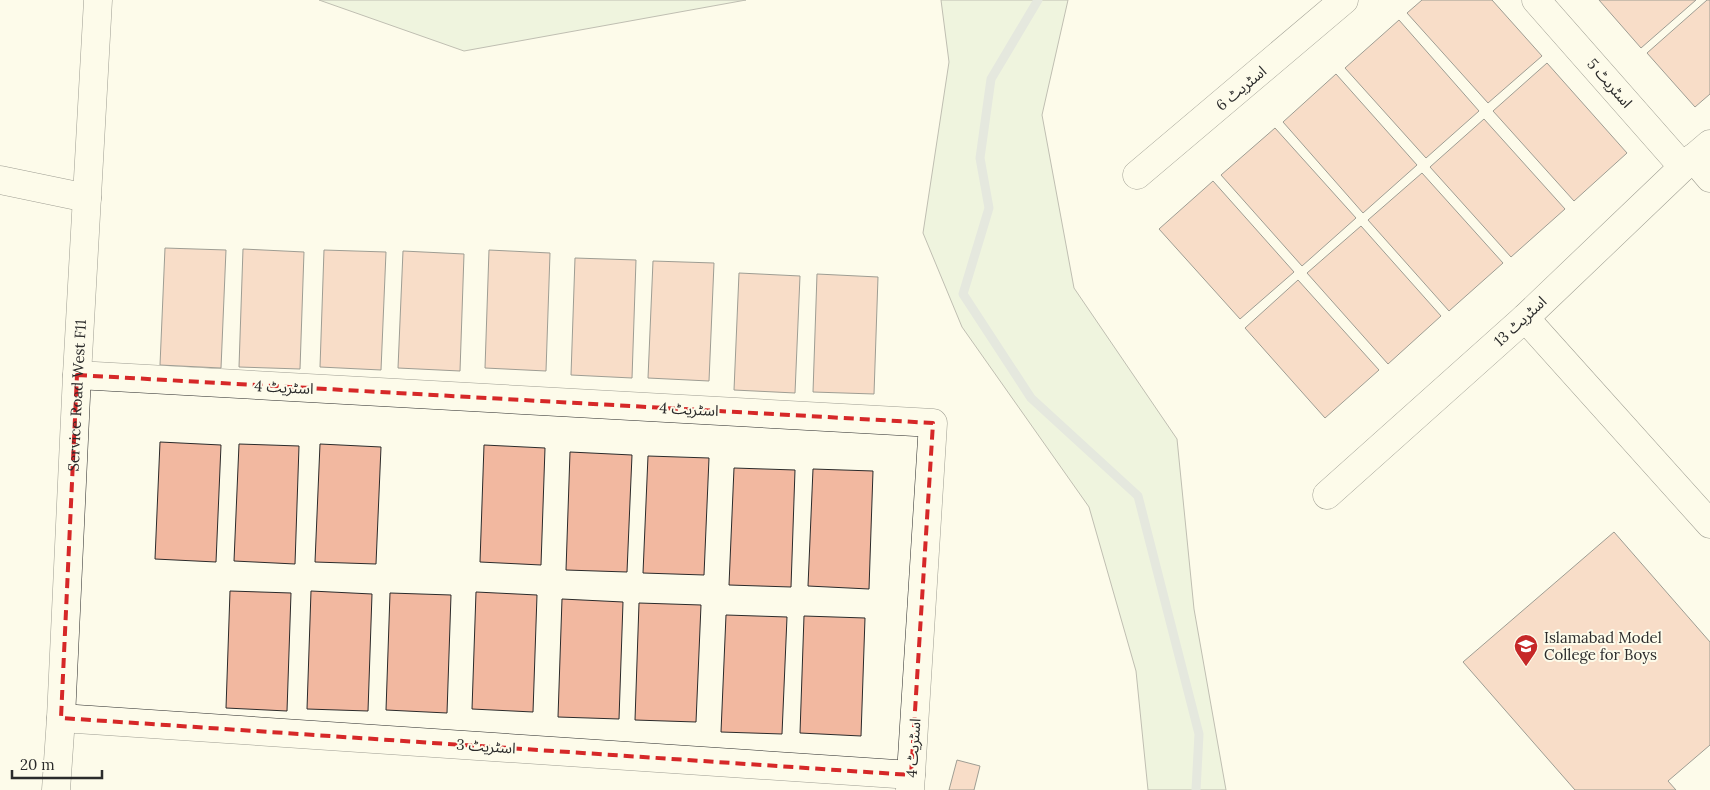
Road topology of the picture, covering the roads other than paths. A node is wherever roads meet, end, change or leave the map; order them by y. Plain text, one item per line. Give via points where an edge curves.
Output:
1 (98, 0) edge
2 (1344, 0) edge
3 (1536, 0) edge
4 (1699, 162) edge
5 (1137, 175) dead end
6 (0, 180) edge
7 (87, 198) junction
8 (1524, 318) junction
9 (77, 375) junction
10 (1327, 495) dead end
11 (1710, 524) edge
12 (61, 718) junction
13 (910, 782) edge
14 (56, 790) edge

1 - 7 street, Service Road West F11
2 - 5 street, اسٹریٹ 6
3 - 4 street, اسٹریٹ 5
4 - 8 street, اسٹریٹ 13
6 - 7 street
7 - 9 street, Service Road West F11
8 - 10 street, اسٹریٹ 13
8 - 11 street
9 - 12 street, Service Road West F11
9 - 13 street, اسٹریٹ 4 via 933,423
12 - 13 street, اسٹریٹ 3
12 - 14 street, Service Road West F11

